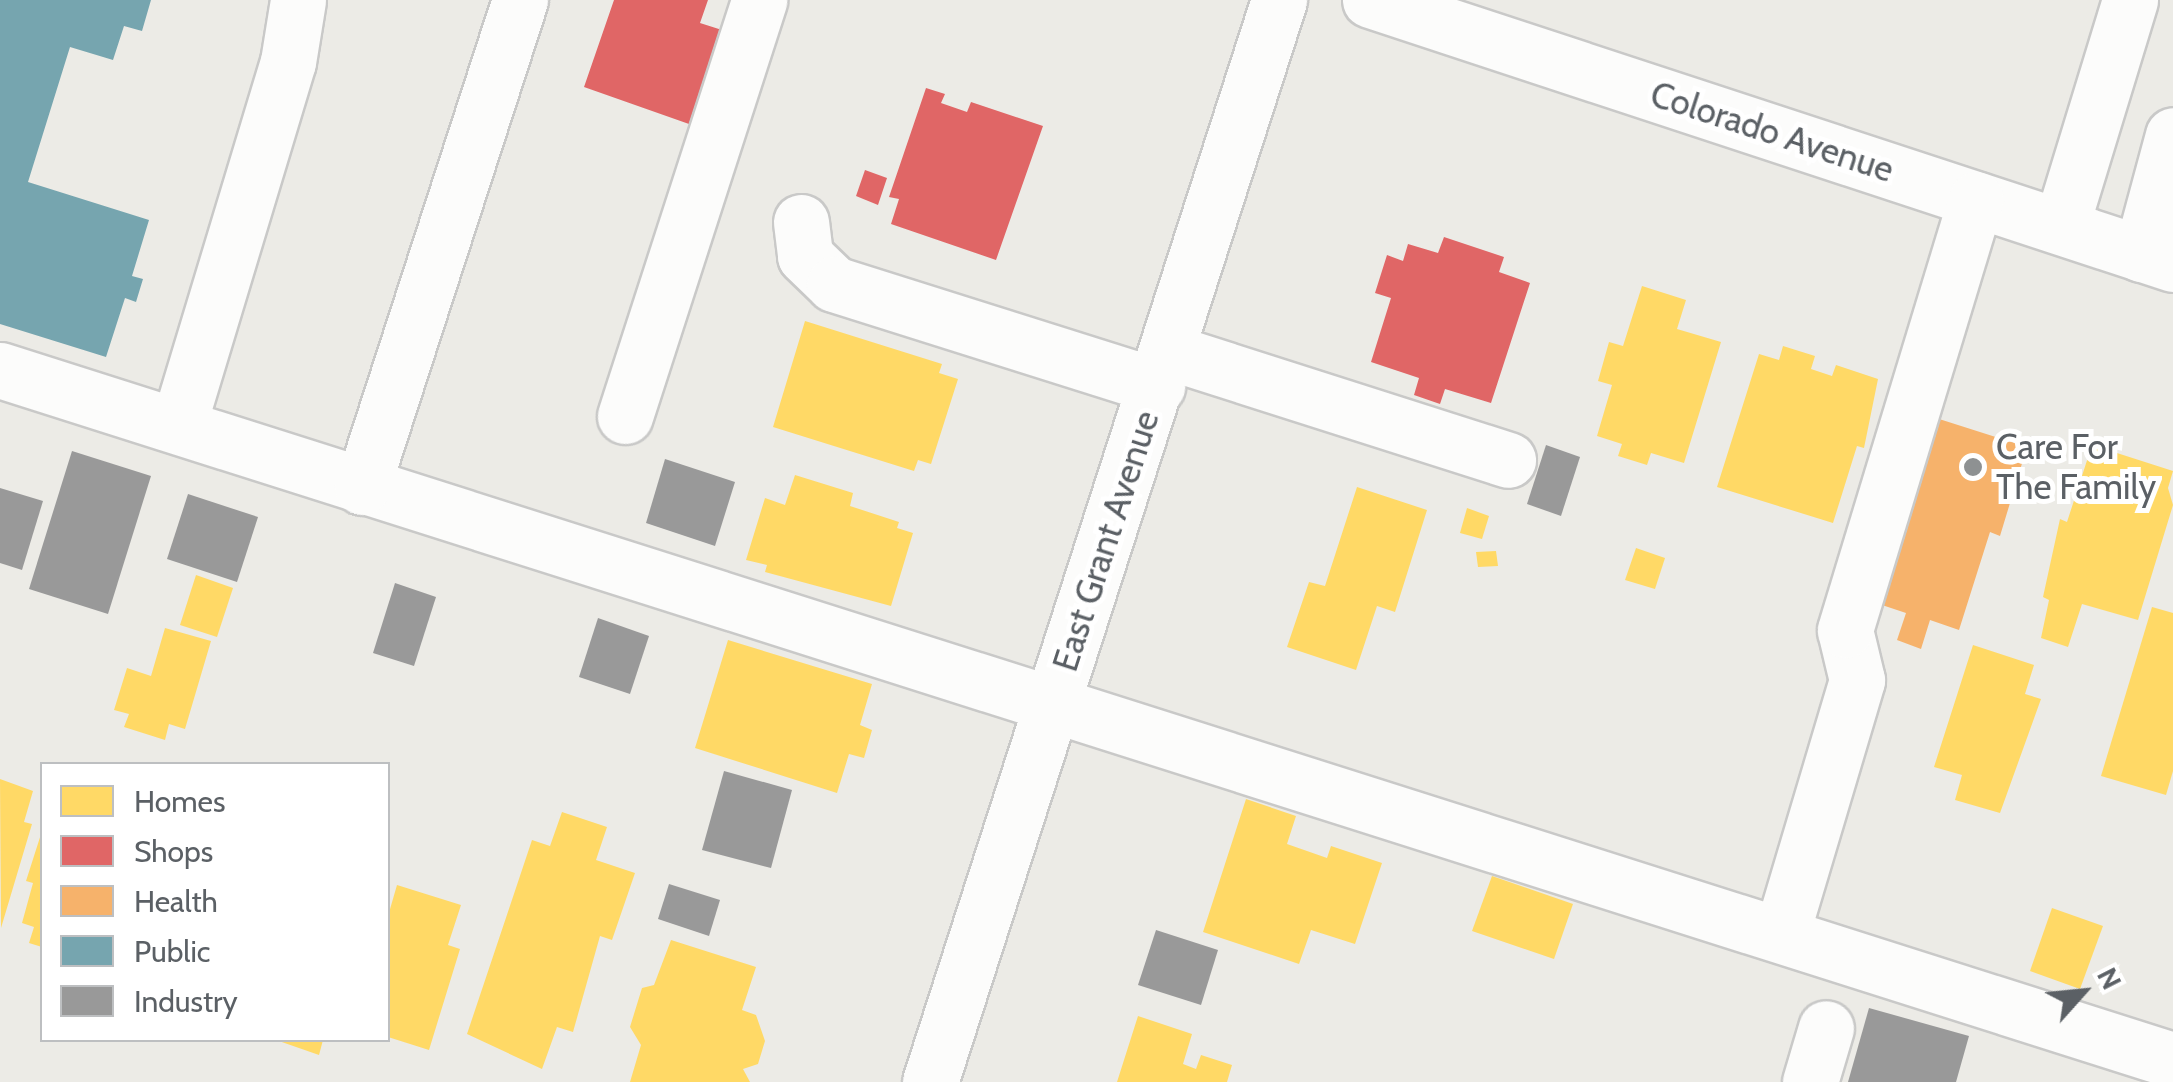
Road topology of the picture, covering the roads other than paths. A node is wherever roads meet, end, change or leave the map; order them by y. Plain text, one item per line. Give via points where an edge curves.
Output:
1 (298, 0) edge
2 (520, 0) edge
3 (759, 0) edge
4 (1280, 0) edge
5 (1370, 0) edge
6 (2130, 0) edge
7 (2173, 135) edge
8 (1976, 200) junction
9 (802, 222) dead end
10 (2061, 226) junction
11 (2157, 259) edge
12 (1162, 368) junction
13 (0, 370) edge
14 (625, 416) dead end
15 (178, 426) junction
16 (1508, 460) dead end
17 (362, 487) junction
18 (1053, 706) junction
19 (1782, 932) junction
20 (1826, 1028) dead end
21 (2173, 1060) edge
22 (930, 1082) edge
23 (1810, 1082) edge

1 - 15 street via 288,62
2 - 17 street
3 - 14 street
4 - 12 street, East Grant Avenue
5 - 8 street, Colorado Avenue
6 - 10 street
7 - 11 street
8 - 10 street, Colorado Avenue
8 - 19 street via 1845,630 1856,680
9 - 12 street via 805,256 834,284
10 - 11 street, Colorado Avenue
12 - 16 street
12 - 18 street, East Grant Avenue
13 - 15 street
15 - 17 street
17 - 18 street
18 - 19 street
18 - 22 street, East Grant Avenue
19 - 21 street
20 - 23 street

